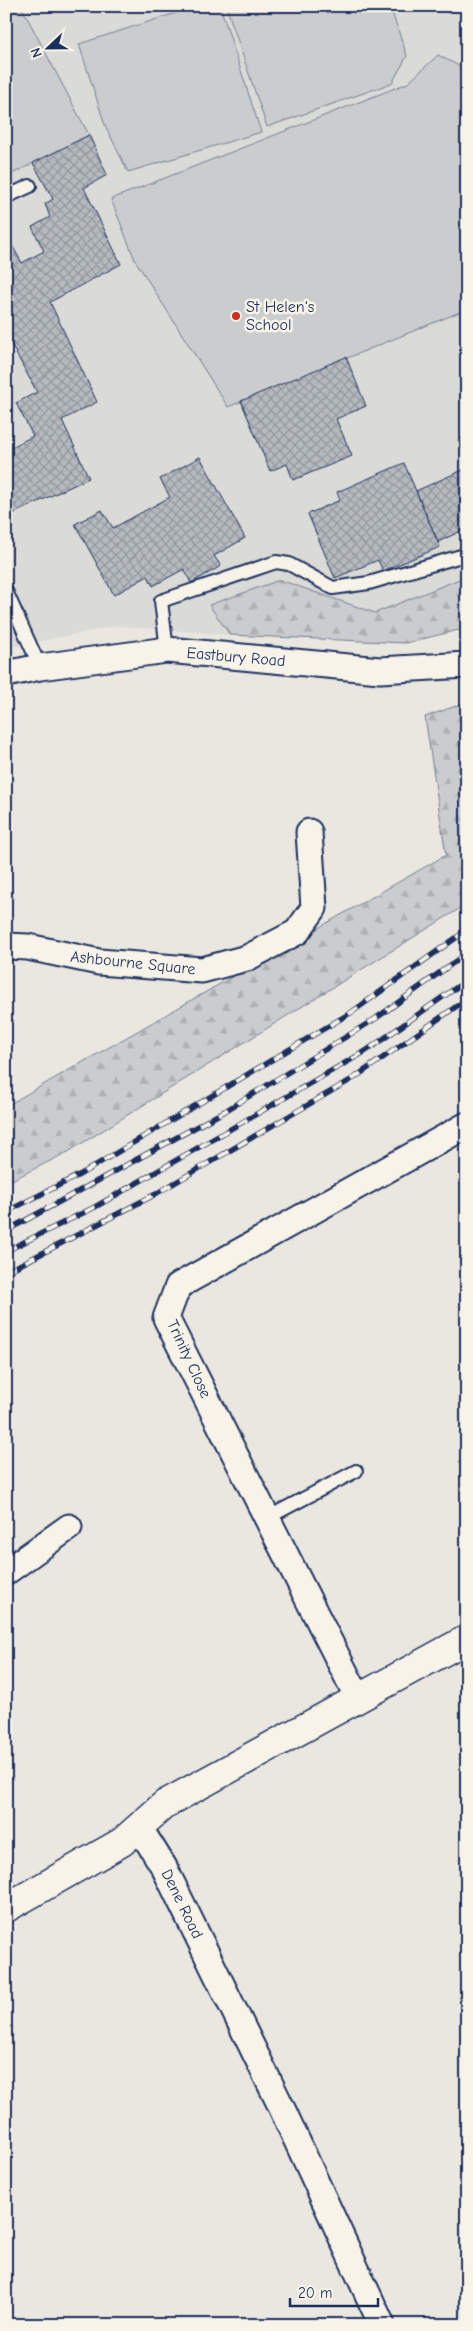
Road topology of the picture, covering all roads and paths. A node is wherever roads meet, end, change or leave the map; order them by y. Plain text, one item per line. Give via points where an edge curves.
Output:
1 (30, 186) dead end
2 (6, 197) edge
3 (461, 556) dead end
4 (6, 591) edge
5 (167, 650) junction
6 (467, 665) edge
7 (40, 667) junction
8 (6, 674) edge
9 (309, 832) dead end
10 (6, 946) edge
11 (467, 1125) edge
12 (356, 1471) dead end
13 (267, 1518) junction
14 (69, 1527) dead end
15 (6, 1572) edge
16 (467, 1639) edge
17 (358, 1698) junction
18 (139, 1827) junction
19 (6, 1908) edge
20 (382, 2325) edge

1 - 2 lane
3 - 5 lane via 369,582 333,588 289,564 276,562 161,601
4 - 7 lane
5 - 6 street, Eastbury Road via 380,670
5 - 7 street, Eastbury Road
7 - 8 street, Eastbury Road
9 - 10 street, Ashbourne Square via 314,908 297,932 247,958 202,970 99,962 28,947
11 - 13 street, Trinity Close via 178,1286 166,1318
12 - 13 lane
13 - 17 street, Trinity Close
14 - 15 street
16 - 17 street
17 - 18 street via 165,1804
18 - 19 street via 96,1858
18 - 20 street, Dene Road via 164,1867 275,2094

